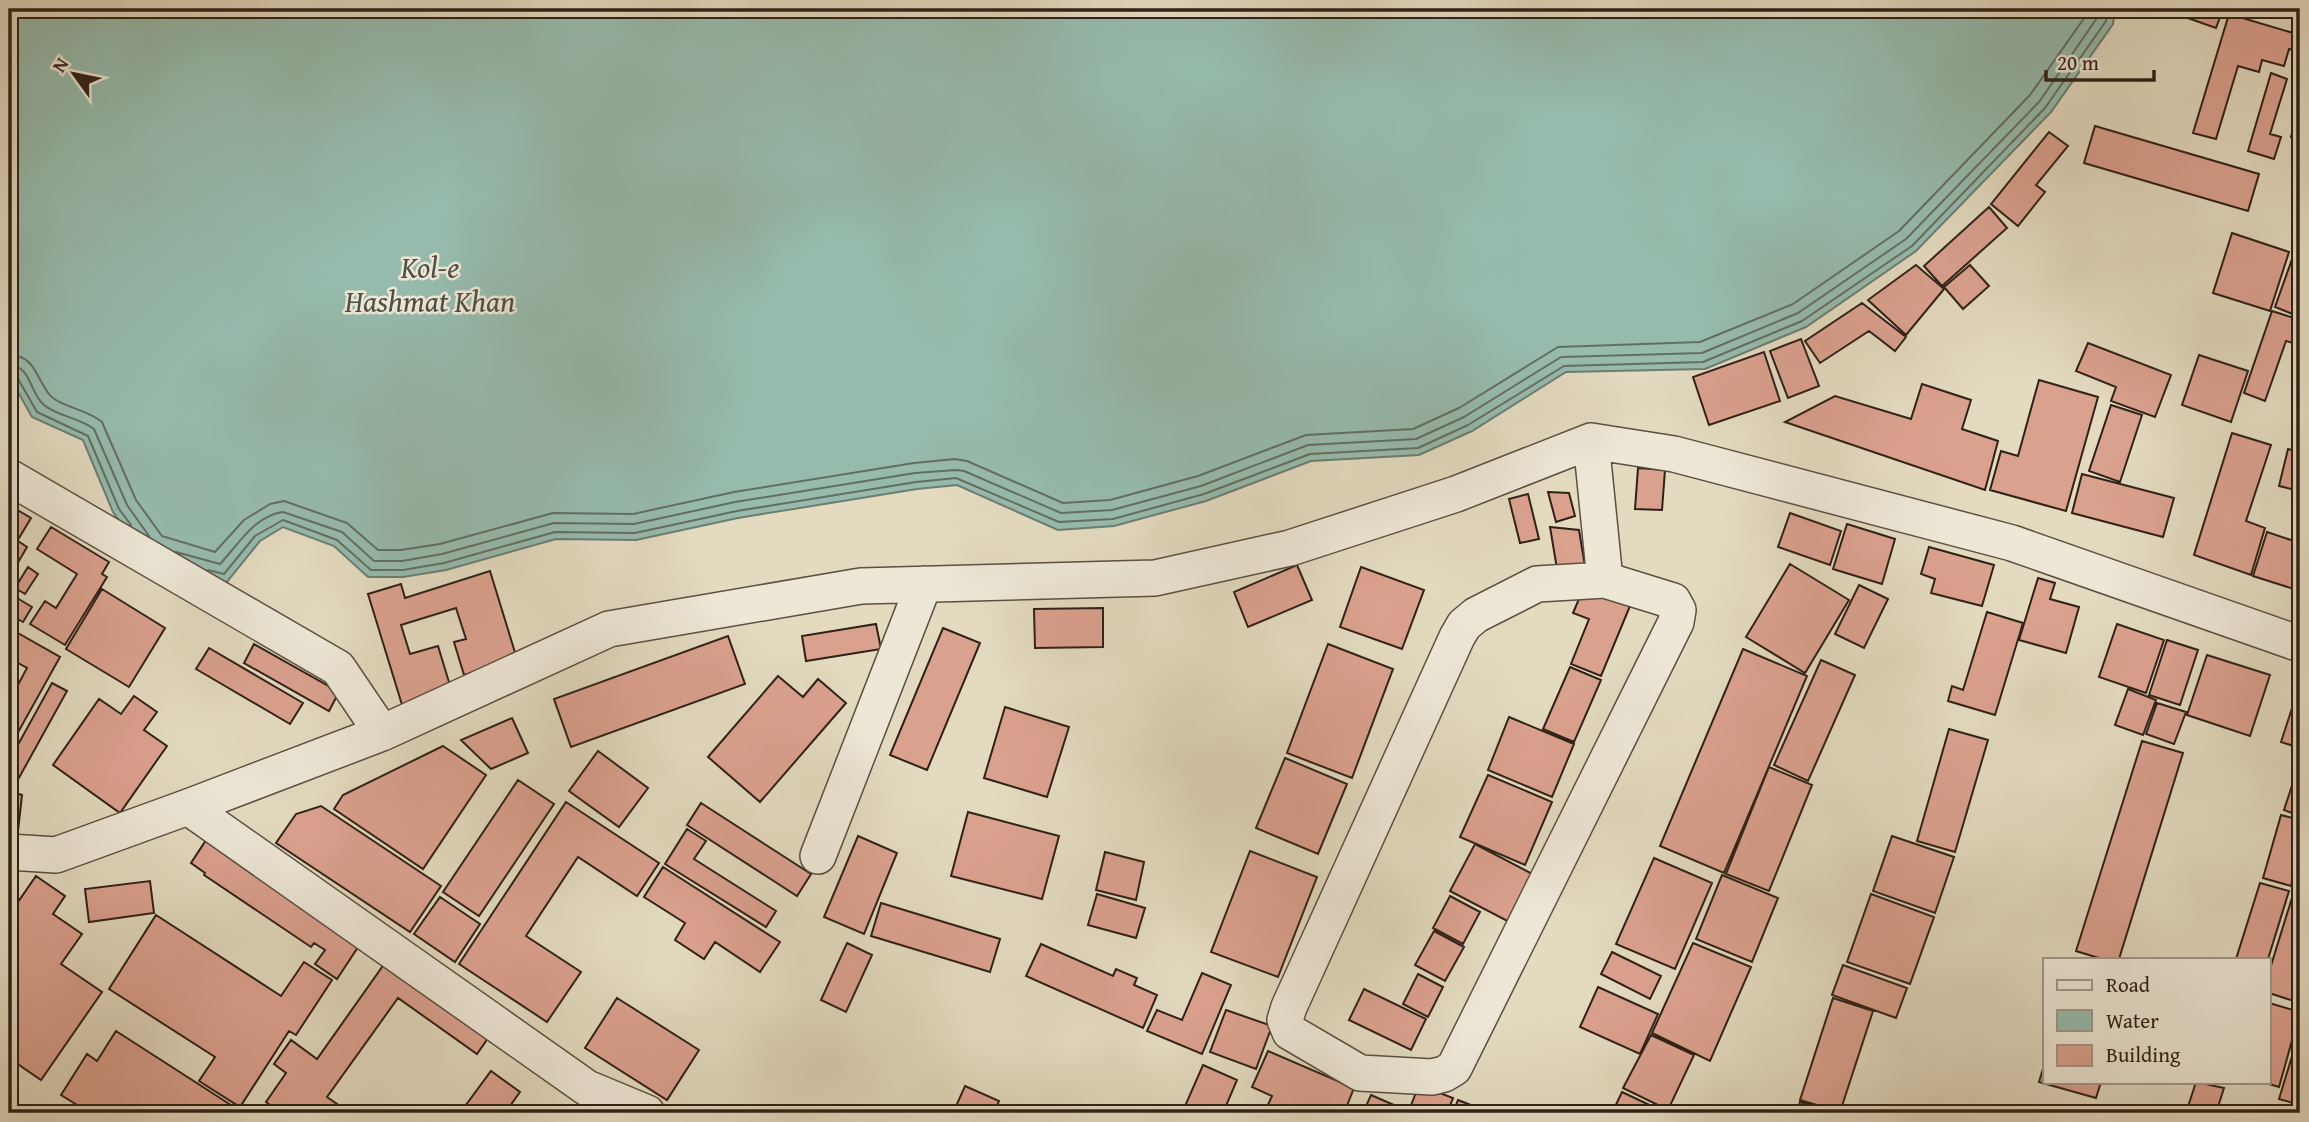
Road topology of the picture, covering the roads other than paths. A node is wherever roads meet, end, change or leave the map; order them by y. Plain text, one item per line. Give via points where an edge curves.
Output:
1 (1591, 441) junction
2 (9, 477) edge
3 (1605, 580) junction
4 (924, 584) junction
5 (2300, 644) edge
6 (383, 733) junction
7 (188, 807) junction
8 (9, 852) edge
9 (818, 856) dead end
10 (647, 1113) edge

1 - 3 street
1 - 4 street via 1456,494 1290,548 1154,578
1 - 5 street via 1674,454 2012,543
2 - 6 street via 338,668
3 - 3 street via 1672,601 1678,610 1676,622 1454,1068 1432,1077 1360,1073 1290,1032 1285,1020 1289,1007 1464,625 1536,584
4 - 6 street via 861,586 609,629
4 - 9 street
6 - 7 street
7 - 8 street via 56,855
7 - 10 street via 587,1088

